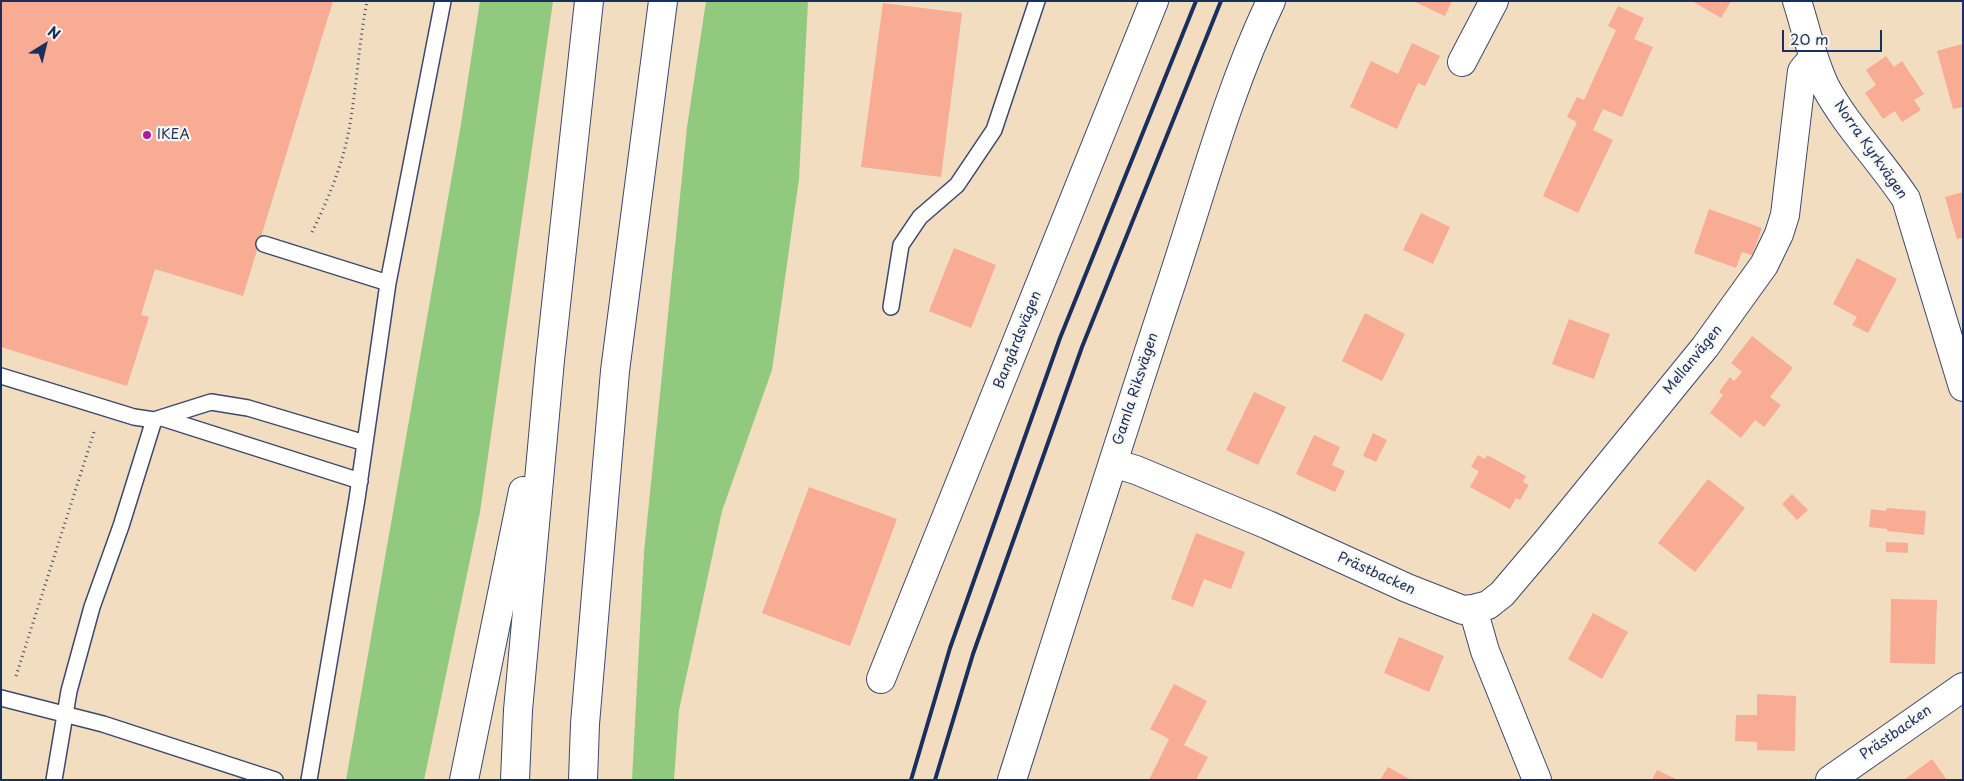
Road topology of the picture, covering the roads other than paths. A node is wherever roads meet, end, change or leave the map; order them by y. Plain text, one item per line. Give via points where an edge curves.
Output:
1 (443, 1) edge
2 (589, 1) edge
3 (663, 1) edge
4 (1037, 1) edge
5 (1154, 1) edge
6 (1271, 1) edge
7 (1494, 1) edge
8 (1797, 1) edge
9 (1815, 61) junction
10 (1462, 62) dead end
11 (264, 244) dead end
12 (388, 283) junction
13 (891, 307) dead end
14 (550, 360) junction
15 (1, 376) edge
16 (1963, 387) edge
17 (158, 419) junction
18 (364, 443) junction
19 (1113, 463) junction
20 (360, 481) junction
21 (1473, 610) junction
22 (881, 679) dead end
23 (1963, 687) edge
24 (1, 698) edge
25 (64, 715) junction
26 (54, 780) edge
27 (275, 780) edge
28 (309, 780) edge
29 (464, 780) edge
30 (515, 780) edge
31 (583, 780) edge
32 (1012, 780) edge
33 (1537, 780) edge
34 (1830, 780) edge

1 - 12 lane
2 - 14 main road
3 - 31 main road via 616,371 585,724
4 - 13 lane via 994,130 957,185 920,217 901,245
5 - 22 main road, Bangårdsvägen
6 - 19 main road, Gamla Riksvägen via 1232,92
7 - 10 main road
8 - 9 main road, Norra Kyrkvägen
9 - 16 main road, Norra Kyrkvägen via 1826,86 1849,122 1906,199
9 - 21 main road, Mellanvägen via 1802,71 1785,215 1764,265 1705,347 1547,541 1502,594 1488,605
11 - 12 lane
12 - 18 lane
14 - 29 main road
14 - 30 main road via 518,710
15 - 17 lane via 134,417
17 - 18 lane via 211,402 248,408
17 - 20 lane
17 - 25 lane via 92,608
18 - 20 lane
19 - 21 main road, Prästbacken via 1268,524 1407,588 1463,610
19 - 32 main road, Gamla Riksvägen
20 - 28 lane
21 - 33 main road via 1485,651
23 - 34 main road, Prästbacken
24 - 25 lane
25 - 26 lane
25 - 27 lane via 103,724

